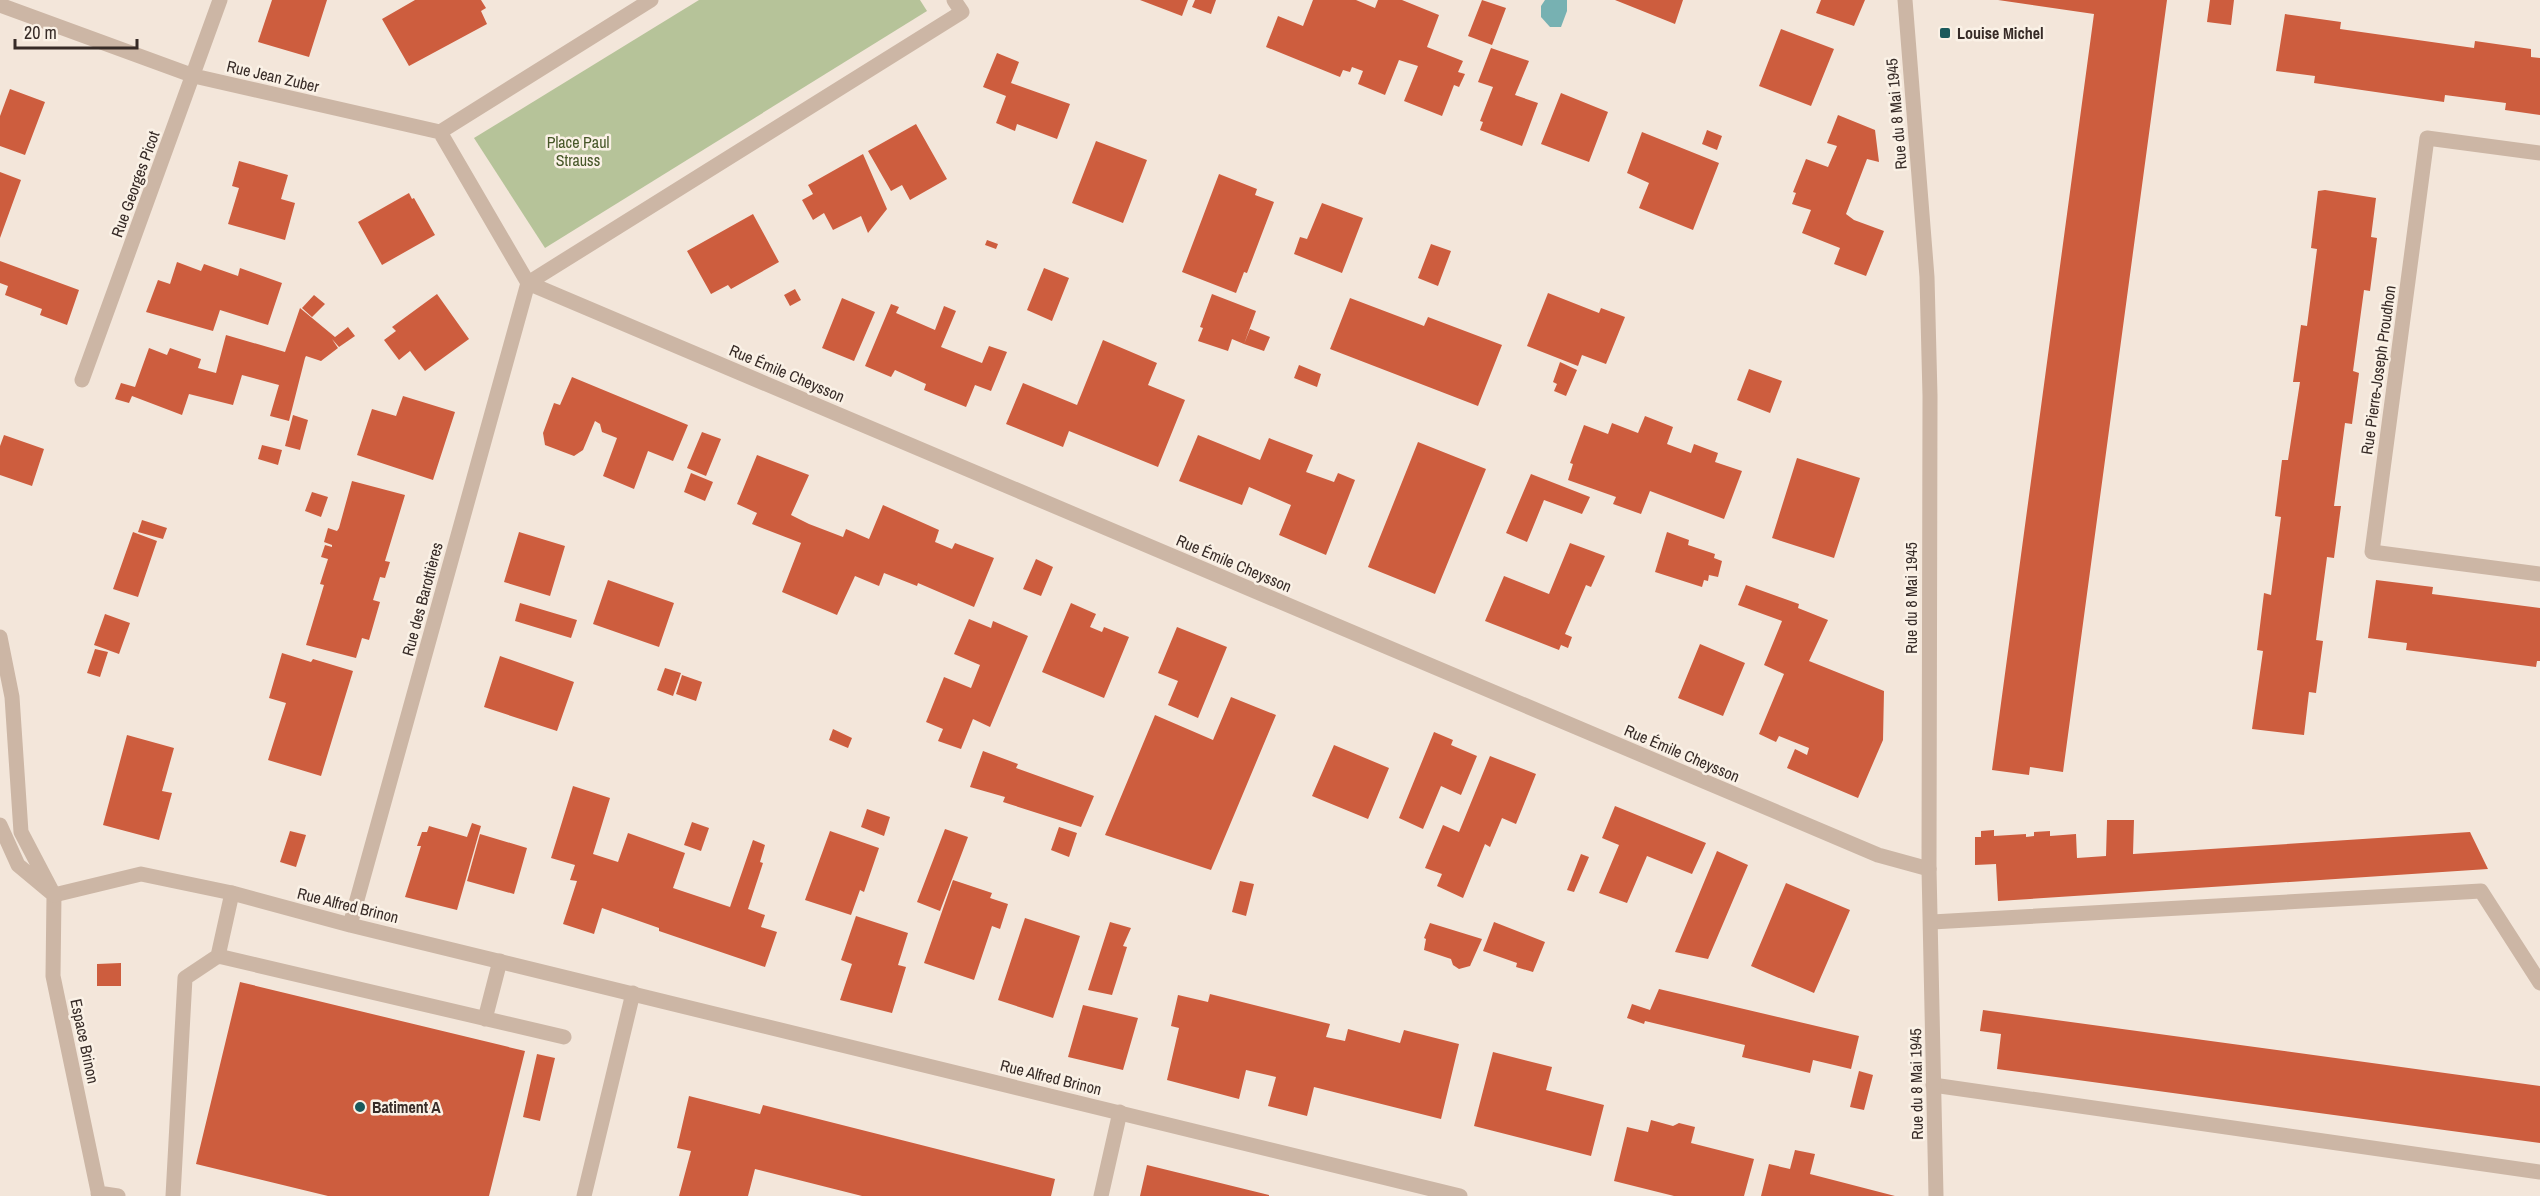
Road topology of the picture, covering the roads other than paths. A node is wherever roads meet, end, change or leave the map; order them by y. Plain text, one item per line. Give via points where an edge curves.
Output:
1 (220, 0) edge
2 (651, 0) edge
3 (954, 0) edge
4 (1905, 0) edge
5 (0, 5) edge
6 (194, 76) junction
7 (440, 132) junction
8 (2540, 153) edge
9 (528, 283) junction
10 (82, 380) dead end
11 (2540, 574) edge
12 (0, 637) edge
13 (0, 825) edge
14 (1929, 869) junction
15 (232, 893) junction
16 (54, 895) junction
17 (1932, 922) junction
18 (350, 925) junction
19 (218, 956) junction
20 (500, 961) junction
21 (2540, 983) edge
22 (633, 993) junction
23 (485, 1019) junction
24 (564, 1037) dead end
25 (1933, 1085) junction
26 (1119, 1112) junction
27 (2540, 1172) edge
28 (99, 1194) edge
29 (118, 1196) edge
30 (173, 1196) edge
31 (584, 1196) edge
32 (1101, 1196) edge
33 (1460, 1196) edge
34 (1936, 1196) edge

1 - 6 street, Rue Georges Picot
2 - 7 street
3 - 9 street via 962,12
4 - 14 street, Rue du 8 Mai 1945 via 1927,277
5 - 6 street, Rue Jean Zuber
6 - 7 street, Rue Jean Zuber
6 - 10 street, Rue Georges Picot
7 - 9 street
8 - 11 street, Rue Pierre-Joseph Proudhon via 2427,138 2372,552
9 - 14 street, Rue Émile Cheysson via 1878,855
9 - 18 street, Rue des Barottières
12 - 16 street via 12,697 21,832
13 - 16 street via 18,865
14 - 17 street, Rue du 8 Mai 1945
15 - 16 street, Rue Alfred Brinon via 141,874
15 - 18 street, Rue Alfred Brinon
15 - 19 street
16 - 28 street, Espace Brinon via 53,976
17 - 21 street via 2481,891
17 - 25 street, Rue du 8 Mai 1945
18 - 20 street, Rue Alfred Brinon
19 - 23 street
19 - 30 street via 185,978
20 - 22 street, Rue Alfred Brinon
20 - 23 street
22 - 26 street, Rue Alfred Brinon
22 - 31 street
23 - 24 street
25 - 27 street
25 - 34 street, Rue du 8 Mai 1945
26 - 32 street
26 - 33 street, Rue Alfred Brinon
28 - 29 street, Espace Brinon

